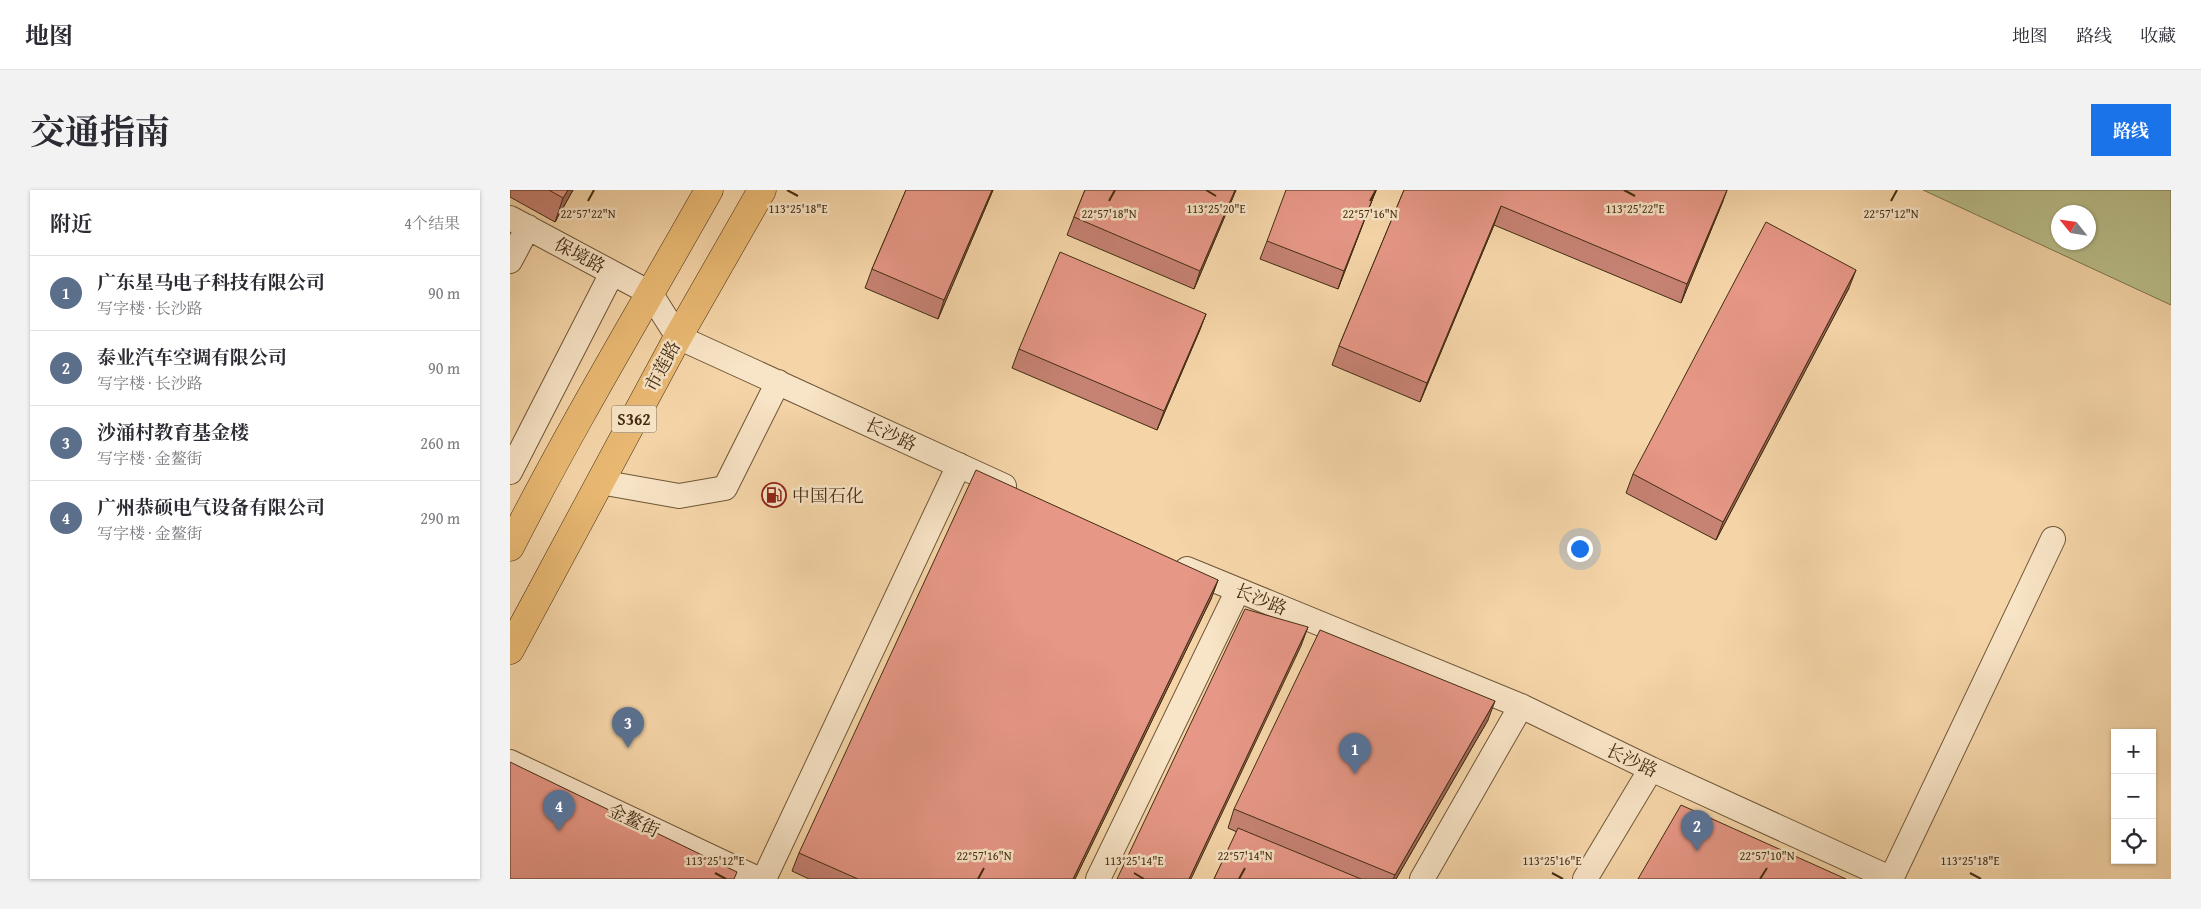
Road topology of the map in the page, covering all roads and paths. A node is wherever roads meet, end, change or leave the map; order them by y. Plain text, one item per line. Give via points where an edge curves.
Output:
1 (709, 190) edge
2 (762, 190) edge
3 (519, 222) edge
4 (510, 261) edge
5 (612, 273) junction
6 (650, 293) junction
7 (678, 337) junction
8 (778, 382) junction
9 (959, 465) junction
10 (510, 472) edge
11 (600, 482) junction
12 (1021, 494) edge
13 (2053, 539) dead end
14 (510, 547) edge
15 (1164, 559) edge
16 (1238, 590) junction
17 (510, 650) edge
18 (1521, 706) junction
19 (510, 762) edge
20 (1651, 769) junction
21 (758, 879) edge
22 (764, 879) edge
23 (1098, 879) edge
24 (1422, 879) edge
25 (1585, 879) edge
26 (1892, 879) edge

1 - 6 main road, S362
2 - 7 main road, 市莲路 / S362
3 - 4 street
3 - 5 street, 保境路
5 - 6 street, 保境路
5 - 10 street
6 - 7 street
6 - 14 main road, S362
7 - 8 street, 长沙路
7 - 11 main road, 市莲路 / S362
8 - 9 street, 长沙路
8 - 11 street via 725,488 679,496
9 - 12 street, 长沙路
9 - 22 street
11 - 17 main road, 市莲路 / S362
13 - 26 street
15 - 16 street, 长沙路
16 - 18 street, 长沙路
16 - 23 street
18 - 20 street, 长沙路
18 - 24 street
19 - 21 street, 金鳌街
20 - 25 street
20 - 26 street, 长沙路

